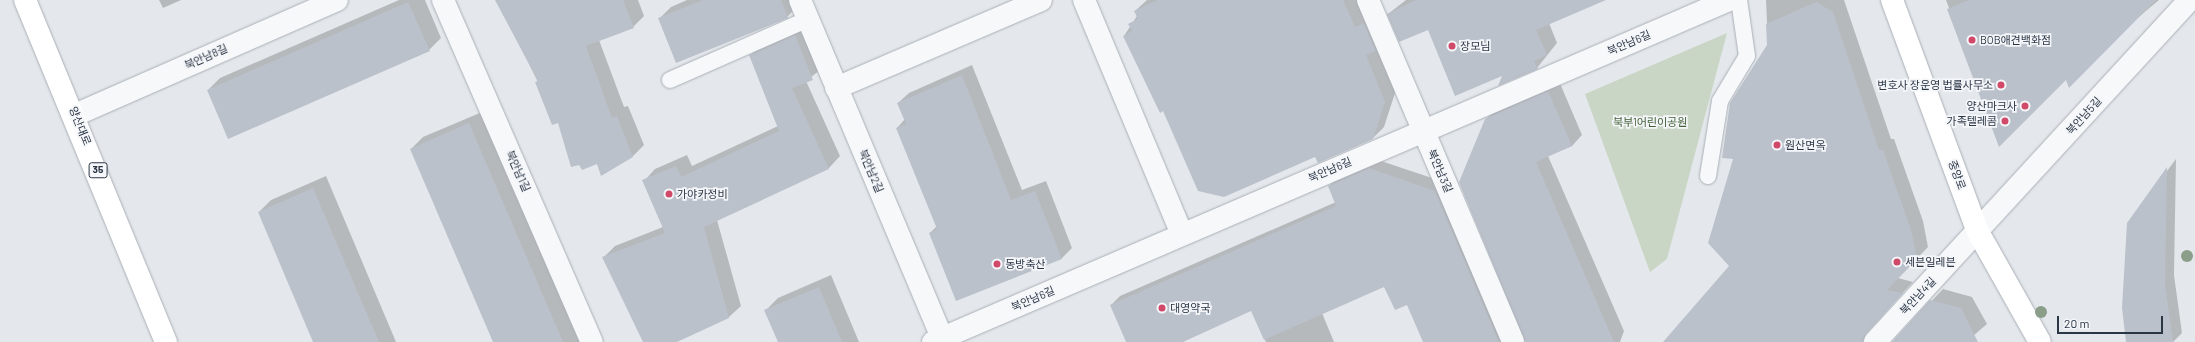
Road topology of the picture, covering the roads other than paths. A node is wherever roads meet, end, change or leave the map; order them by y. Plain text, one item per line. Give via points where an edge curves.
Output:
1 (25, 0) edge
2 (337, 0) edge
3 (443, 0) edge
4 (1041, 0) edge
5 (1084, 0) edge
6 (1368, 0) edge
7 (1729, 0) edge
8 (1739, 0) edge
9 (1892, 0) edge
10 (2190, 0) edge
11 (804, 10) edge
12 (670, 80) dead end
13 (836, 88) junction
14 (75, 115) junction
15 (1423, 130) junction
16 (1708, 176) dead end
17 (1978, 232) junction
18 (1182, 234) junction
19 (940, 341) edge
20 (166, 342) edge
21 (592, 342) edge
22 (1513, 342) edge
23 (1875, 342) edge
24 (2040, 342) edge

1 - 14 main road, 양산대로 / 35
2 - 14 street, 북안남8길
3 - 21 street, 북안남1길
4 - 13 street
5 - 18 street
6 - 15 street, 북안남3길
7 - 15 street, 북안남6길
8 - 16 lane via 1747,56 1720,101
9 - 17 main road, 중앙로
10 - 17 street, 북안남5길
11 - 12 lane
11 - 13 street, 북안남2길
13 - 19 street, 북안남2길
14 - 20 main road, 양산대로 / 35
15 - 18 street, 북안남6길
15 - 22 street, 북안남3길
17 - 23 street, 북안남4길
17 - 24 main road, 중앙로
18 - 19 street, 북안남6길

